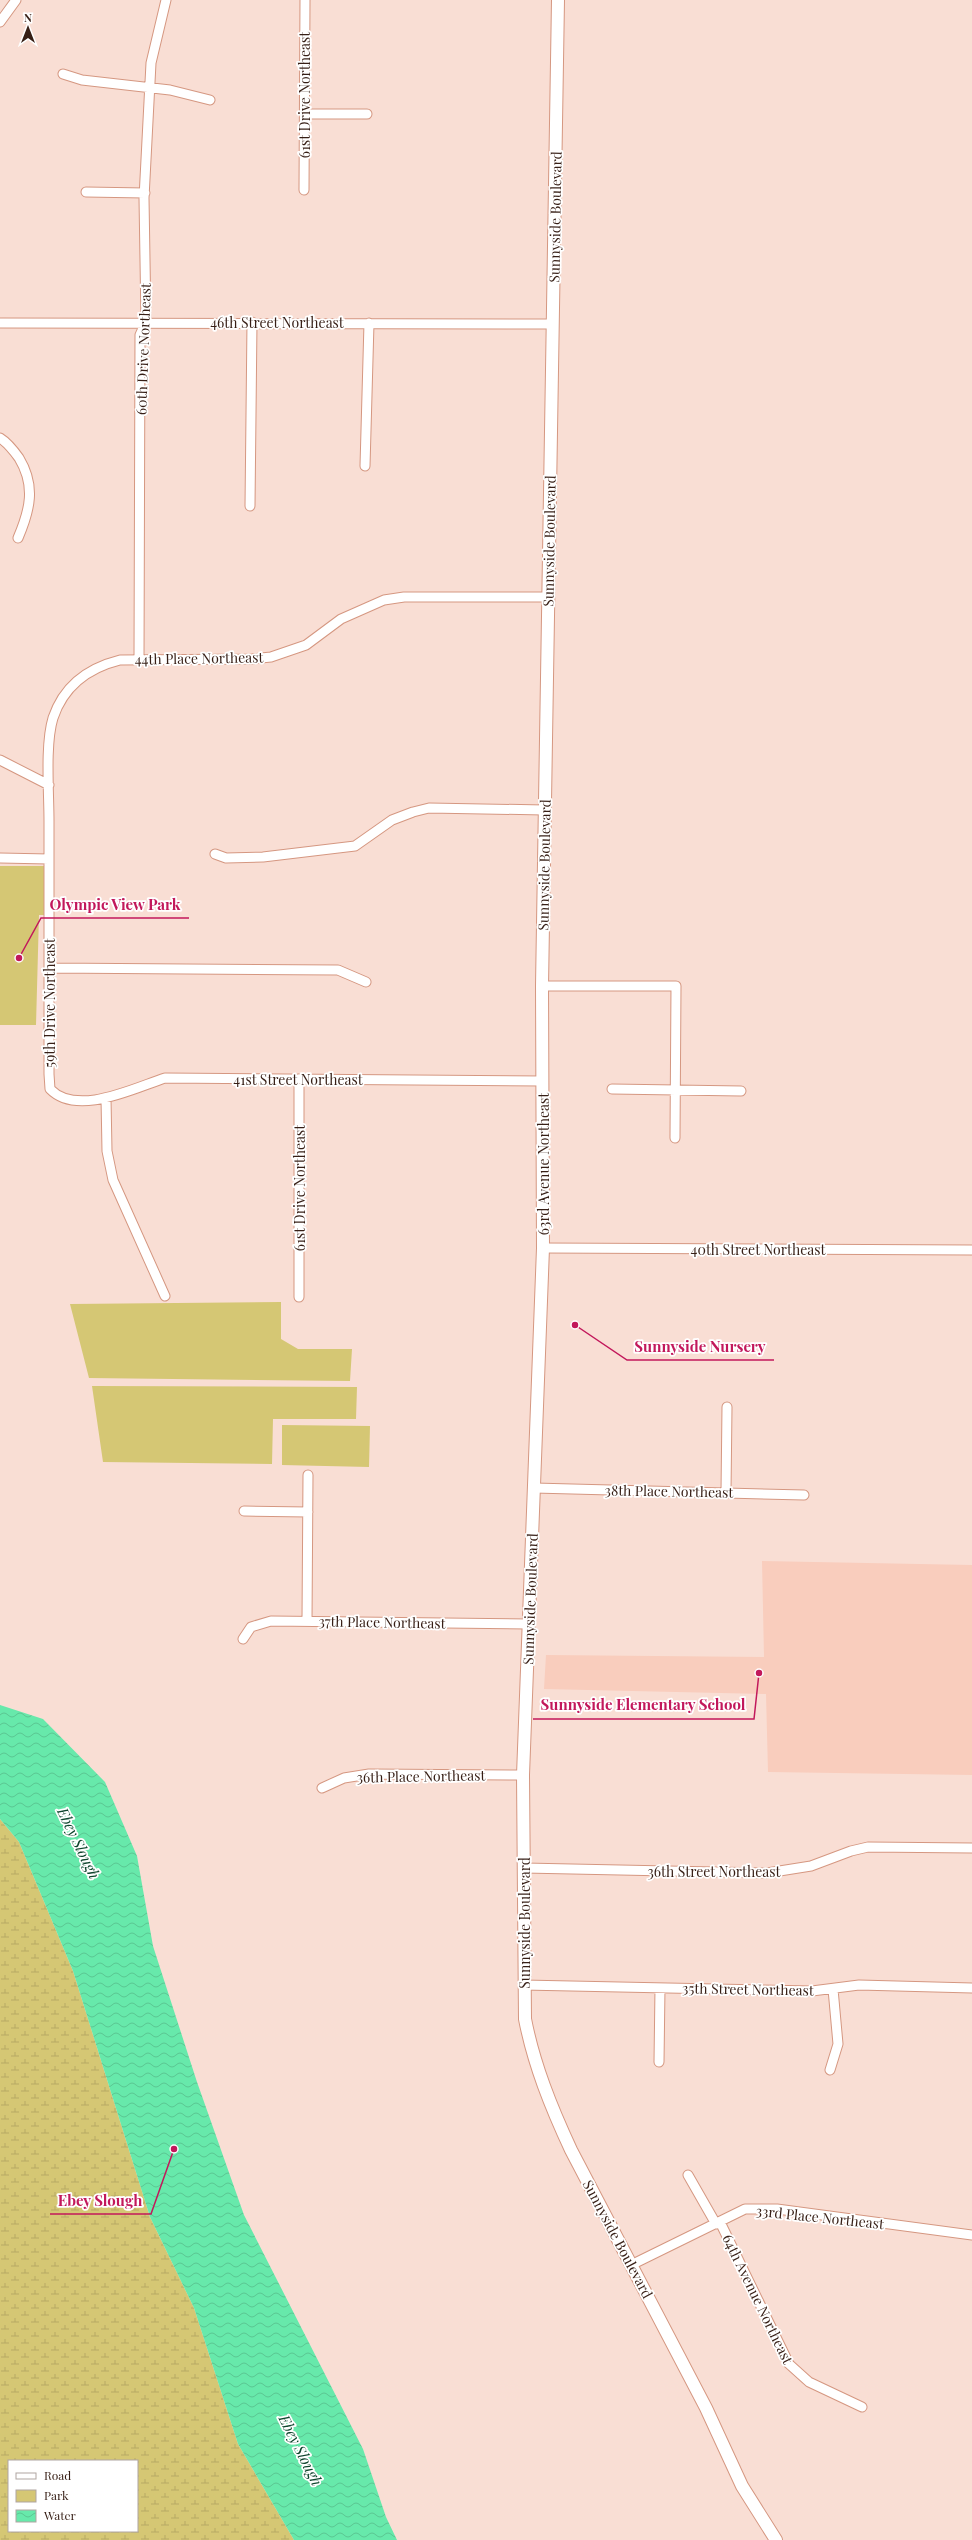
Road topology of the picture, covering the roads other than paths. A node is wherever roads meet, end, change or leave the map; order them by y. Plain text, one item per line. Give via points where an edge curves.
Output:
1 (16, 0) edge
2 (166, 0) edge
3 (304, 0) edge
4 (558, 0) edge
5 (0, 22) edge
6 (63, 74) dead end
7 (150, 86) junction
8 (210, 100) dead end
9 (304, 114) junction
10 (367, 114) dead end
11 (304, 190) dead end
12 (86, 192) dead end
13 (145, 193) junction
14 (146, 322) junction
15 (252, 322) junction
16 (0, 323) edge
17 (369, 323) junction
18 (553, 324) junction
19 (0, 438) edge
20 (365, 466) dead end
21 (250, 506) dead end
22 (18, 538) dead end
23 (547, 597) junction
24 (139, 659) junction
25 (0, 760) edge
26 (49, 785) junction
27 (544, 810) junction
28 (215, 854) dead end
29 (0, 858) edge
30 (49, 859) junction
31 (49, 968) junction
32 (366, 982) dead end
33 (542, 986) junction
34 (299, 1079) junction
35 (542, 1081) junction
36 (612, 1089) dead end
37 (675, 1090) junction
38 (741, 1092) dead end
39 (57, 1096) joint
40 (106, 1098) junction
41 (675, 1138) dead end
42 (543, 1248) junction
43 (972, 1250) edge
44 (165, 1296) dead end
45 (299, 1297) dead end
46 (727, 1407) dead end
47 (308, 1475) dead end
48 (534, 1488) junction
49 (726, 1492) junction
50 (804, 1495) dead end
51 (244, 1511) dead end
52 (308, 1512) junction
53 (307, 1621) junction
54 (529, 1624) junction
55 (243, 1639) dead end
56 (523, 1775) junction
57 (322, 1788) dead end
58 (972, 1848) edge
59 (524, 1868) junction
60 (523, 1985) junction
61 (660, 1988) junction
62 (972, 1988) edge
63 (833, 1989) junction
64 (659, 2062) dead end
65 (830, 2070) dead end
66 (688, 2175) dead end
67 (718, 2223) junction
68 (972, 2235) edge
69 (631, 2265) junction
70 (862, 2407) dead end
71 (776, 2540) edge

1 - 5 street
2 - 7 street, 60th Drive Northeast via 151,63
3 - 9 street, 61st Drive Northeast
4 - 18 street, Sunnyside Boulevard
6 - 7 street via 82,80
7 - 8 street
7 - 13 street, 60th Drive Northeast
9 - 10 street
9 - 11 street, 61st Drive Northeast
12 - 13 street
13 - 14 street, 60th Drive Northeast
14 - 15 street, 46th Street Northeast
14 - 16 street, 46th Street Northeast
14 - 24 street, 60th Drive Northeast via 140,335
15 - 17 street, 46th Street Northeast
15 - 21 street
17 - 18 street, 46th Street Northeast
17 - 20 street
18 - 23 street, Sunnyside Boulevard
19 - 22 street via 15,452 25,468 30,486 30,499
23 - 24 street, 44th Place Northeast via 404,597 365,606 341,619 306,645 271,657
23 - 27 street, Sunnyside Boulevard
24 - 26 street, 44th Place Northeast via 103,664 80,677 68,690 53,718
25 - 26 street
26 - 30 street, 59th Drive Northeast
27 - 28 street via 429,808 392,820 356,846 263,858 226,858
27 - 33 street, Sunnyside Boulevard
29 - 30 street
30 - 31 street, 59th Drive Northeast
31 - 32 street via 338,970
31 - 39 street, 59th Drive Northeast via 50,1089
33 - 35 street, Sunnyside Boulevard
33 - 37 street via 676,986
34 - 35 street, 41st Street Northeast
34 - 40 street, 41st Street Northeast via 165,1078
34 - 45 street, 61st Drive Northeast
35 - 42 street, 63rd Avenue Northeast
36 - 37 street
37 - 38 street
37 - 41 street
39 - 40 street, 41st Street Northeast via 67,1100
40 - 44 street via 107,1152 113,1180
42 - 43 street, 40th Street Northeast
42 - 48 street, Sunnyside Boulevard
46 - 49 street
47 - 52 street
48 - 49 street, 38th Place Northeast
48 - 54 street, Sunnyside Boulevard
49 - 50 street, 38th Place Northeast
51 - 52 street
52 - 53 street
53 - 54 street, 37th Place Northeast
53 - 55 street, 37th Place Northeast via 271,1620 251,1627
54 - 56 street, Sunnyside Boulevard
56 - 57 street, 36th Place Northeast via 369,1774 344,1778
56 - 59 street, Sunnyside Boulevard
58 - 59 street, 36th Street Northeast via 868,1847 811,1866 767,1873
59 - 60 street, Sunnyside Boulevard
60 - 61 street, 35th Street Northeast
60 - 69 street, Sunnyside Boulevard via 525,2019 531,2052 553,2111
61 - 63 street, 35th Street Northeast via 812,1991
61 - 64 street
62 - 63 street, 35th Street Northeast via 859,1985
63 - 65 street via 838,2044
66 - 67 street, 64th Avenue Northeast
67 - 68 street, 33rd Place Northeast via 746,2209 777,2209
67 - 69 street, 33rd Place Northeast
67 - 70 street, 64th Avenue Northeast via 789,2364 809,2382
69 - 71 street, Sunnyside Boulevard via 706,2408 742,2486

